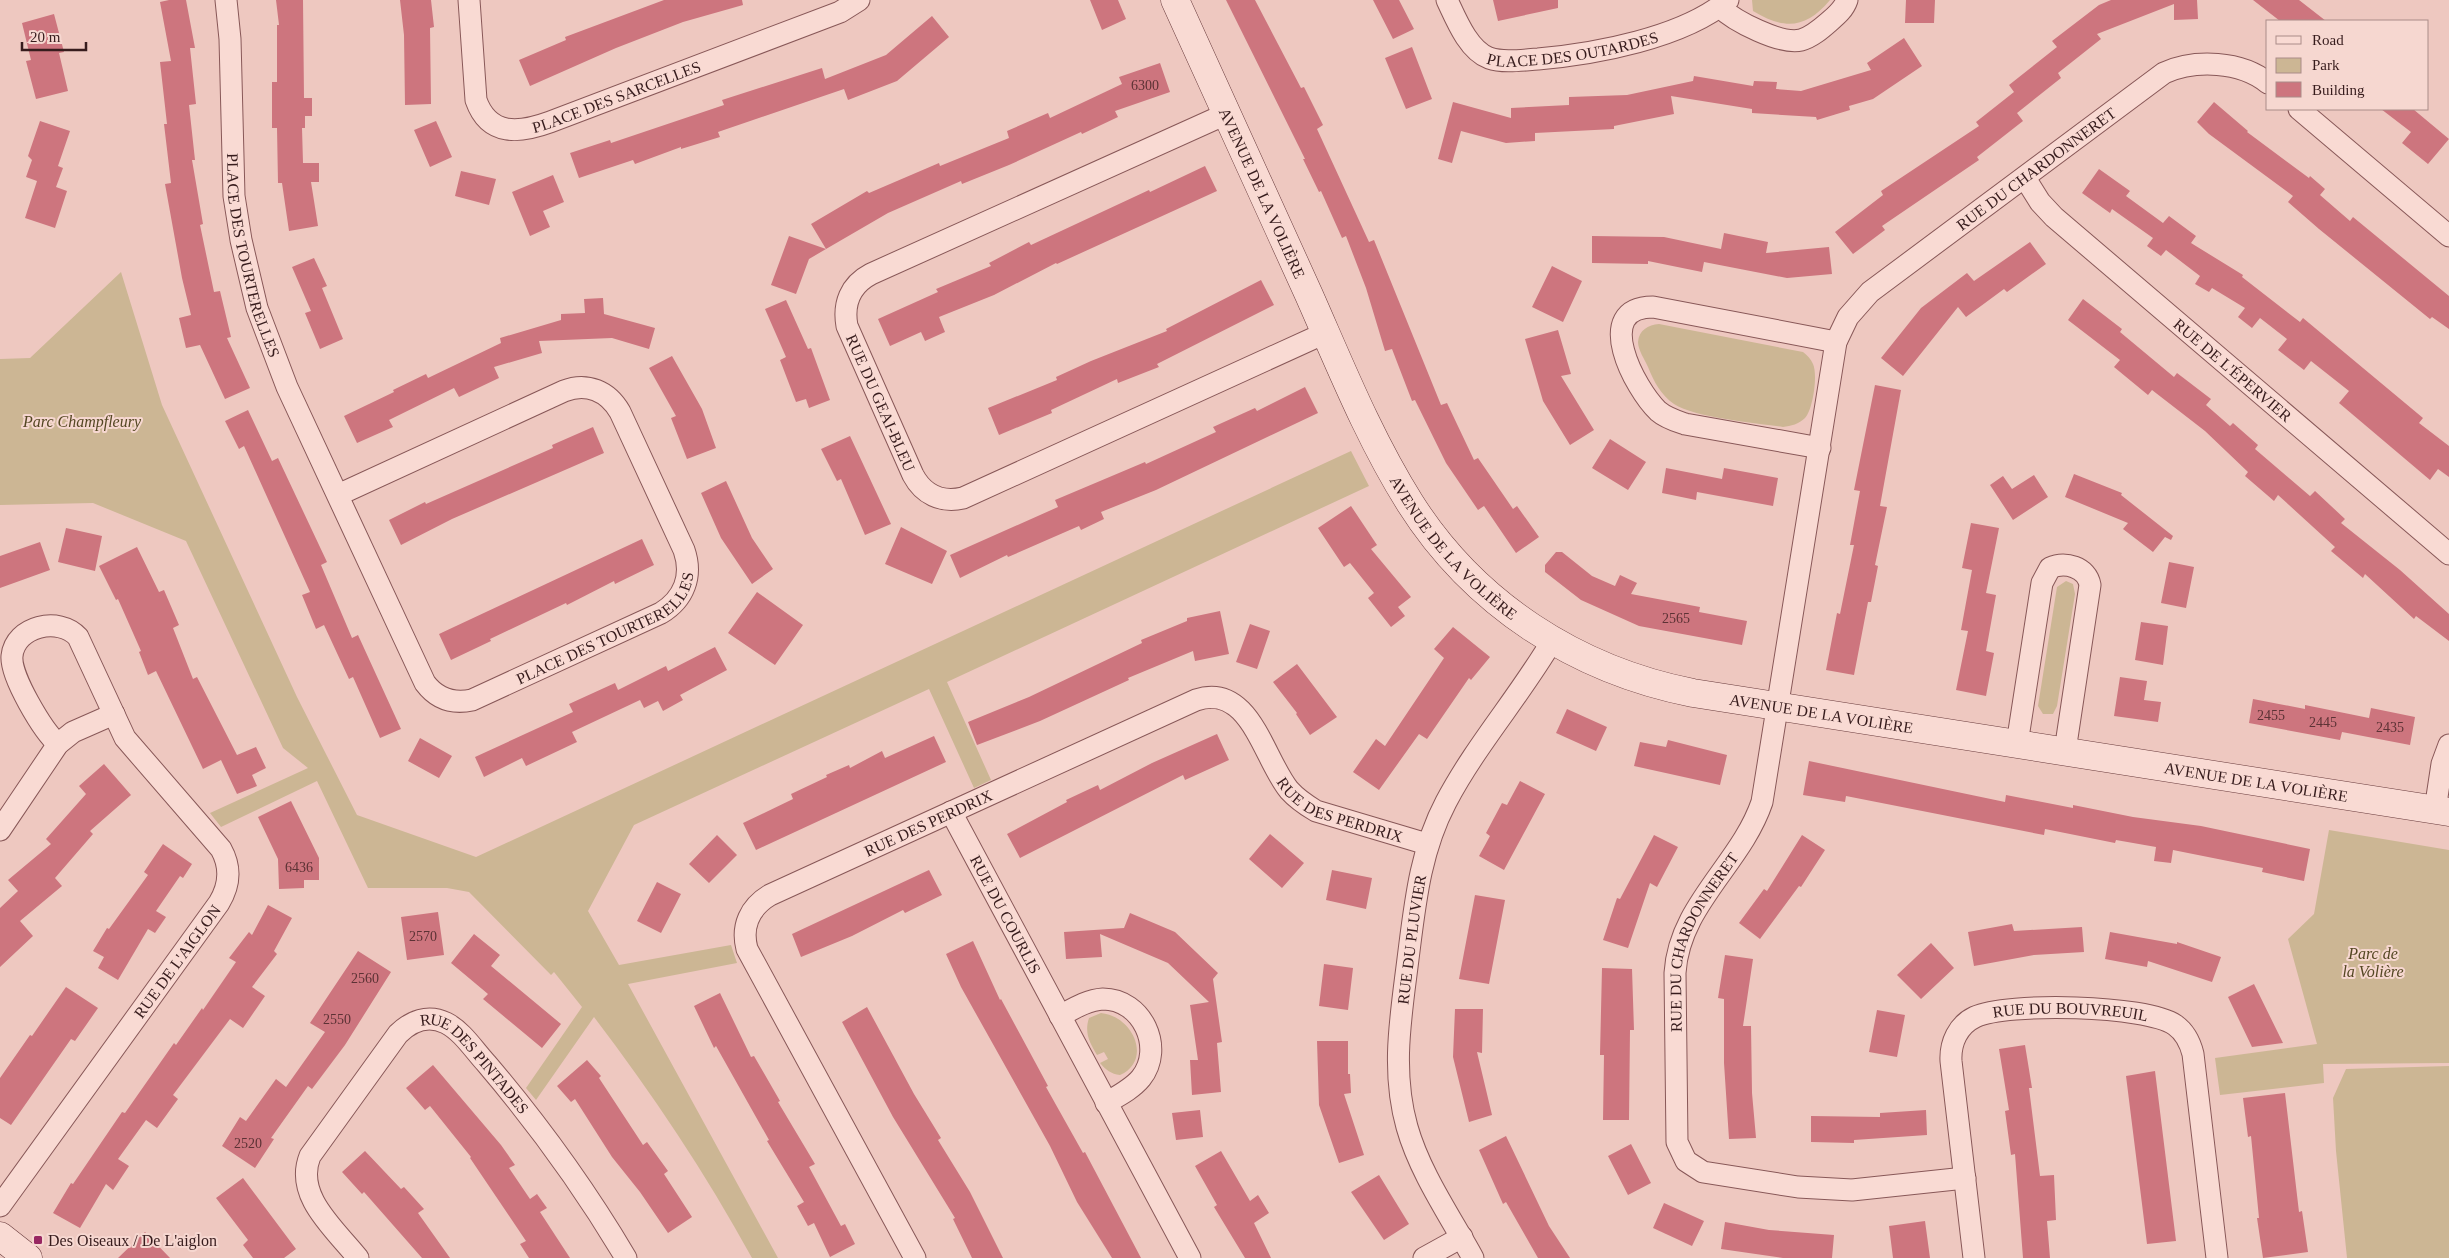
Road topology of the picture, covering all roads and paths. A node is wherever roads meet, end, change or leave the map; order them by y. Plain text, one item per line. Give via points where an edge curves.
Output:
1 (226, 0) edge
2 (469, 0) edge
3 (859, 0) edge
4 (1175, 0) edge
5 (1448, 0) edge
6 (1847, 0) edge
7 (1724, 3) edge
8 (2266, 82) edge
9 (2300, 110) edge
10 (1226, 114) junction
11 (2025, 178) junction
12 (2449, 236) edge
13 (1325, 333) junction
14 (1836, 342) junction
15 (1820, 448) junction
16 (338, 495) junction
17 (2449, 554) edge
18 (1552, 641) junction
19 (1778, 707) junction
20 (114, 714) junction
21 (58, 744) junction
22 (2017, 744) junction
23 (2449, 745) edge
24 (2065, 751) junction
25 (2442, 811) edge
26 (951, 812) junction
27 (0, 830) edge
28 (1427, 844) junction
29 (1060, 1016) junction
30 (1106, 1102) junction
31 (1965, 1178) junction
32 (0, 1206) edge
33 (0, 1236) edge
34 (1462, 1237) junction
35 (28, 1258) edge
36 (358, 1258) edge
37 (626, 1258) edge
38 (915, 1258) edge
39 (1190, 1258) edge
40 (1424, 1258) edge
41 (1473, 1258) edge
42 (1974, 1258) edge
43 (2217, 1258) edge

1 - 16 street, PLACE DES TOURTERELLES via 231,53 233,181 246,263 275,360
2 - 3 street, PLACE DES SARCELLES via 476,100 493,123 512,130 550,122 840,12
4 - 10 street, AVENUE DE LA VOLIÈRE
5 - 7 street, PLACE DES OUTARDES via 1477,50 1488,58 1506,61 1581,54 1626,44 1662,33
6 - 7 street, PLACE DES OUTARDES via 1842,10 1822,28 1802,40 1793,41 1755,28
8 - 11 street, RUE DU CHARDONNERET via 2253,72 2235,67 2197,66 2170,70
9 - 12 street
10 - 13 street, AVENUE DE LA VOLIÈRE
10 - 13 street, RUE DU GEAI-BLEU via 871,274 855,287 846,306 847,326 913,474 925,490 937,497 963,498
11 - 14 street, RUE DU CHARDONNERET via 1870,292 1848,317
11 - 17 street, RUE DE L'ÉPERVIER via 2054,217
13 - 18 street, AVENUE DE LA VOLIÈRE via 1387,462 1428,530 1487,594
14 - 15 street, RUE DU CHARDONNERET
14 - 15 street via 1654,307 1634,312 1625,321 1620,335 1641,389 1667,418
15 - 19 street, RUE DU CHARDONNERET
16 - 16 street, PLACE DES TOURTERELLES via 422,677 434,693 452,701 479,697 661,613 678,599 688,579 684,550 620,412 606,395 593,389 578,387 564,391
18 - 19 street, AVENUE DE LA VOLIÈRE via 1598,664 1656,685
18 - 28 street, RUE DU PLUVIER via 1458,780
19 - 22 street, AVENUE DE LA VOLIÈRE
19 - 31 street, RUE DU CHARDONNERET via 1758,812 1748,833 1687,922 1677,952 1679,1149 1691,1166 1703,1172 1816,1189 1871,1188
20 - 21 street via 73,732
20 - 21 street, RUE DE L'AIGLON via 75,633 53,624 24,635 14,648 13,665 41,725
20 - 32 street, RUE DE L'AIGLON via 134,750 221,849 227,862 228,883 219,903
21 - 27 street
22 - 24 street, AVENUE DE LA VOLIÈRE
22 - 24 street via 2042,584 2050,568 2066,566 2083,572 2090,586
23 - 25 street via 2442,764
24 - 25 street, AVENUE DE LA VOLIÈRE
26 - 28 street, RUE DES PERDRIX via 1196,700 1215,696 1227,699 1242,710 1283,780 1300,801 1316,811
26 - 29 street, RUE DU COURLIS
26 - 38 street, RUE DES PERDRIX via 764,898 750,914 745,935 757,968
28 - 34 street, RUE DU PLUVIER via 1420,871 1398,1031 1397,1072 1413,1147
29 - 30 street, RUE DU COURLIS
29 - 30 street via 1088,1002 1110,1000 1132,1009 1145,1025 1152,1046 1147,1068 1134,1085
30 - 39 street, RUE DU COURLIS
31 - 42 street, RUE DU BOUVREUIL
31 - 43 street, RUE DU BOUVREUIL via 1951,1055 1953,1041 1964,1025 1982,1015 2064,1006 2164,1019 2181,1030 2191,1047
33 - 35 street
34 - 40 street
34 - 41 street, RUE DU PLUVIER
36 - 37 street, RUE DES PINTADES via 310,1197 306,1170 310,1156 398,1034 414,1022 427,1019 440,1020 452,1026 493,1071 564,1162

